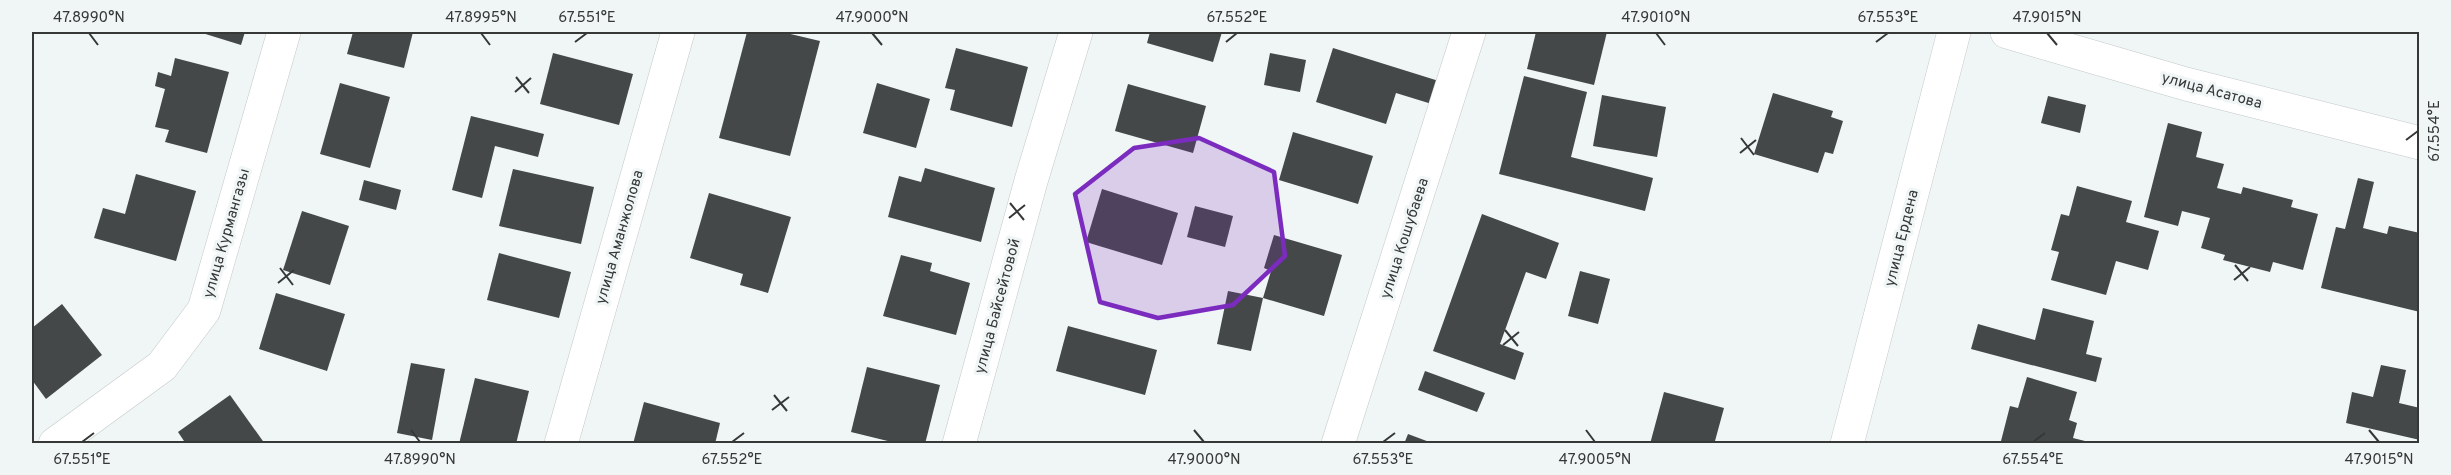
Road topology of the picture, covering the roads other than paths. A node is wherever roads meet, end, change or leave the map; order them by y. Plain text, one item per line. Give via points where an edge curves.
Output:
1 (284, 32) edge
2 (678, 32) edge
3 (1076, 32) edge
4 (1469, 32) edge
5 (1954, 32) edge
6 (2007, 32) edge
7 (2420, 143) edge
8 (55, 444) edge
9 (561, 444) edge
10 (959, 444) edge
11 (1338, 444) edge
12 (1847, 444) edge

1 - 8 street, улица Курмангазы via 204,310 162,366
2 - 9 street, улица Аманжолова
3 - 10 street, улица Байсейтовой
4 - 11 street, улица Кошубаева
5 - 12 street, улица Ердена
6 - 7 street, улица Асатова via 2186,84

